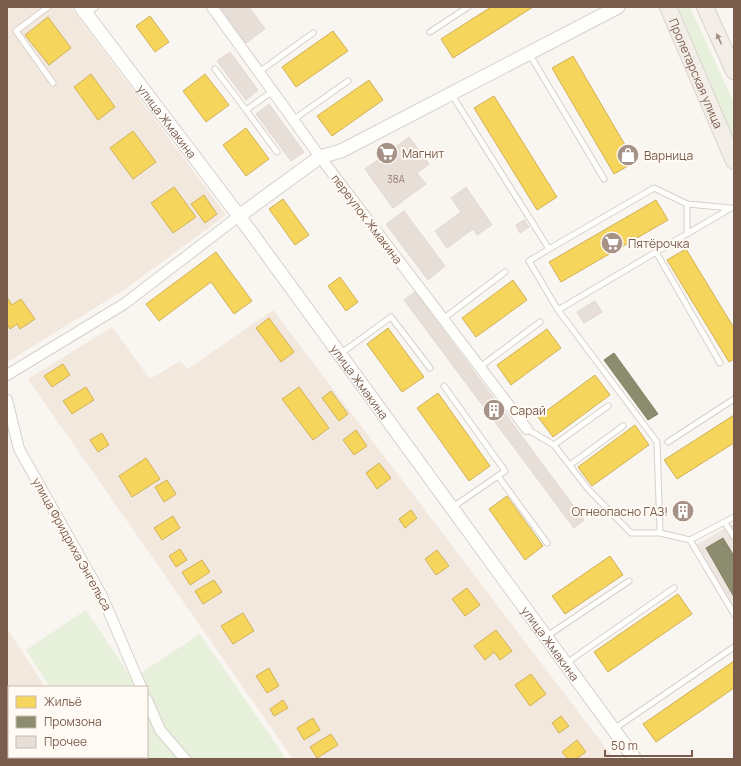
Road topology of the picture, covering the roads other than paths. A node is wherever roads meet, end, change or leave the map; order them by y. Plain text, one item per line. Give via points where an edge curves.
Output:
1 (48, 7) edge
2 (212, 7) edge
3 (468, 7) edge
4 (668, 7) edge
5 (705, 7) edge
6 (613, 8) edge
7 (88, 9) edge
8 (313, 32) dead end
9 (430, 32) dead end
10 (530, 54) junction
11 (215, 69) dead end
12 (734, 71) edge
13 (259, 72) junction
14 (348, 81) dead end
15 (53, 82) dead end
16 (273, 91) junction
17 (452, 94) junction
18 (246, 110) junction
19 (293, 120) junction
20 (277, 152) dead end
21 (320, 157) junction
22 (734, 160) edge
23 (604, 179) dead end
24 (687, 204) junction
25 (732, 208) edge
26 (239, 216) junction
27 (688, 234) junction
28 (549, 249) junction
29 (656, 252) junction
30 (505, 272) dead end
31 (558, 310) junction
32 (443, 318) junction
33 (540, 322) dead end
34 (339, 354) junction
35 (720, 362) dead end
36 (480, 367) junction
37 (430, 368) dead end
38 (7, 375) edge
39 (444, 386) dead end
40 (7, 400) edge
41 (734, 400) edge
42 (608, 406) dead end
43 (623, 426) dead end
44 (527, 429) joint
45 (668, 442) dead end
46 (554, 445) junction
47 (570, 465) junction
48 (498, 476) junction
49 (452, 508) junction
50 (734, 517) edge
51 (725, 523) junction
52 (660, 533) junction
53 (734, 537) edge
54 (690, 540) junction
55 (547, 543) dead end
56 (629, 581) dead end
57 (674, 588) dead end
58 (734, 614) edge
59 (545, 638) junction
60 (734, 647) edge
61 (564, 665) junction
62 (141, 686) edge
63 (148, 702) edge
64 (613, 730) junction
65 (185, 759) edge
66 (634, 759) edge

1 - 15 lane via 16,31
2 - 13 street, переулок Жмакина
3 - 9 lane
4 - 22 main road, Пролетарская улица
12 -> 5 main road
6 - 10 street
7 - 26 street, улица Жмакина
8 - 13 lane
10 - 17 street
10 - 23 lane
11 - 18 lane
13 - 16 street, переулок Жмакина
14 - 19 lane
16 - 18 lane
16 - 19 street, переулок Жмакина
17 - 21 street via 341,150
17 - 28 lane
18 - 20 lane
19 - 21 street, переулок Жмакина
21 - 26 street
21 - 32 street, переулок Жмакина
24 - 25 lane
24 - 27 lane
24 - 28 lane via 654,188
25 - 27 lane
26 - 34 street, улица Жмакина
26 - 38 street via 124,304
27 - 29 lane
28 - 31 lane via 529,261
29 - 31 lane
29 - 35 lane
30 - 32 lane
31 - 52 lane via 657,442
32 - 36 street, переулок Жмакина
33 - 36 lane
34 - 37 lane via 391,317
34 - 49 street, улица Жмакина
36 - 44 street, переулок Жмакина
39 - 48 lane via 505,471
40 - 62 street, улица Фридриха Энгельса via 19,449 102,596
41 - 45 lane
42 - 46 lane
43 - 47 lane
44 - 46 lane
46 - 47 lane
47 - 52 lane via 588,489 631,533
48 - 49 lane
48 - 55 lane
49 - 59 street, улица Жмакина
50 - 51 lane
51 - 53 lane
51 - 54 lane
52 - 54 lane
54 - 58 lane
56 - 59 lane
57 - 61 lane
59 - 61 street, улица Жмакина
60 - 64 lane
61 - 64 street, улица Жмакина
63 - 65 street via 160,730
64 - 66 street, улица Жмакина

